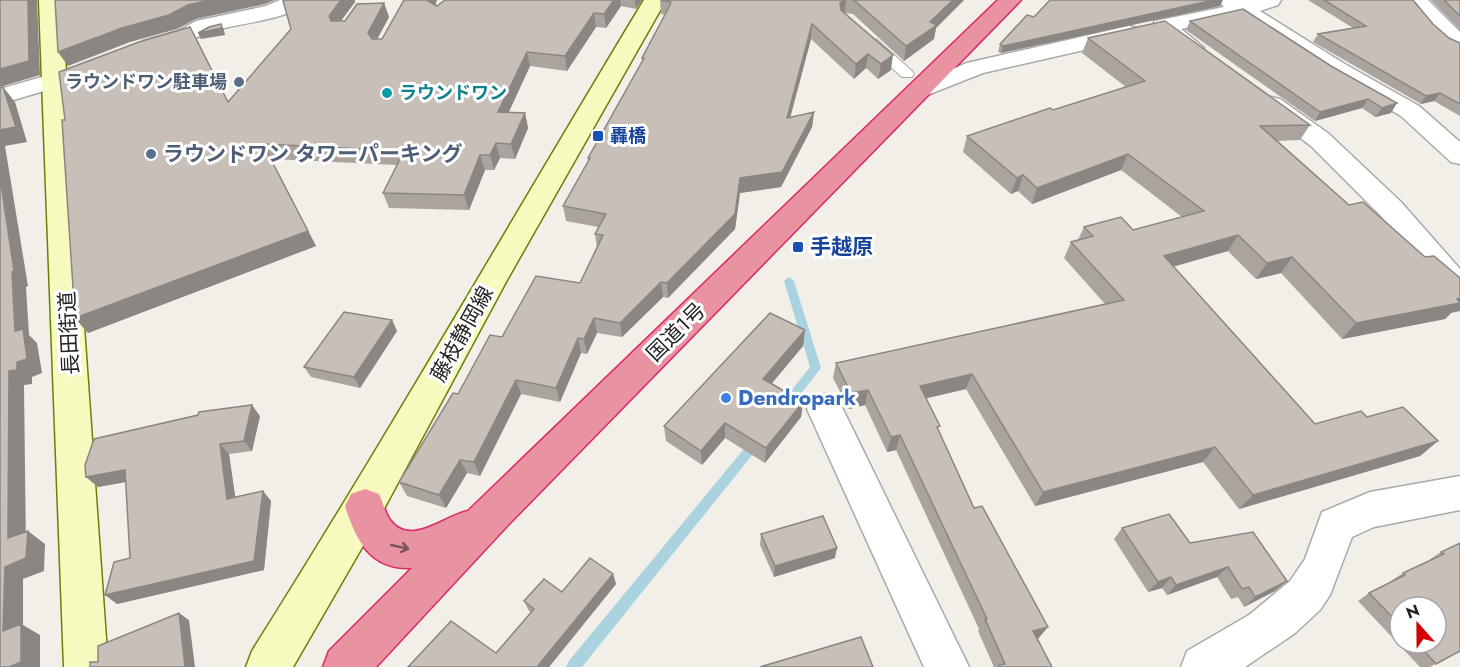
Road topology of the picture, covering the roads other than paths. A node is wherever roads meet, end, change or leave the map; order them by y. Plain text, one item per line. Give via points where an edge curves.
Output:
1 (50, 0) edge
2 (655, 0) edge
3 (1010, 0) edge
4 (1270, 0) edge
5 (1416, 0) edge
6 (287, 2) edge
7 (1235, 4) edge
8 (1163, 26) junction
9 (860, 32) edge
10 (1460, 44) edge
11 (129, 53) edge
12 (1208, 59) edge
13 (100, 65) edge
14 (54, 81) junction
15 (912, 83) junction
16 (1254, 92) edge
17 (0, 97) edge
18 (1460, 156) edge
19 (1460, 289) edge
20 (825, 409) dead end
21 (1460, 493) edge
22 (365, 506) junction
23 (493, 513) junction
24 (86, 667) edge
25 (268, 667) edge
26 (345, 667) edge
27 (947, 667) edge
28 (1203, 667) edge

1 - 14 main road, 長田街道
2 - 22 main road, 藤枝静岡線 via 491,280
3 - 15 highway, 国道1号
4 - 7 street
5 - 10 street
6 - 11 street
7 - 8 street
7 - 18 street via 1335,69 1410,111
8 - 12 street
8 - 15 street
9 - 15 lane
13 - 14 street
14 - 17 street
14 - 24 main road, 長田街道
15 - 23 highway, 国道1号
16 - 19 street via 1320,140 1391,208
20 - 27 street
21 - 28 street via 1370,510 1336,525 1314,582 1283,617
22 -> 23 highway via 376,533 388,544 407,549 433,547
22 - 25 main road, 藤枝静岡線
23 - 26 highway, 国道1号

